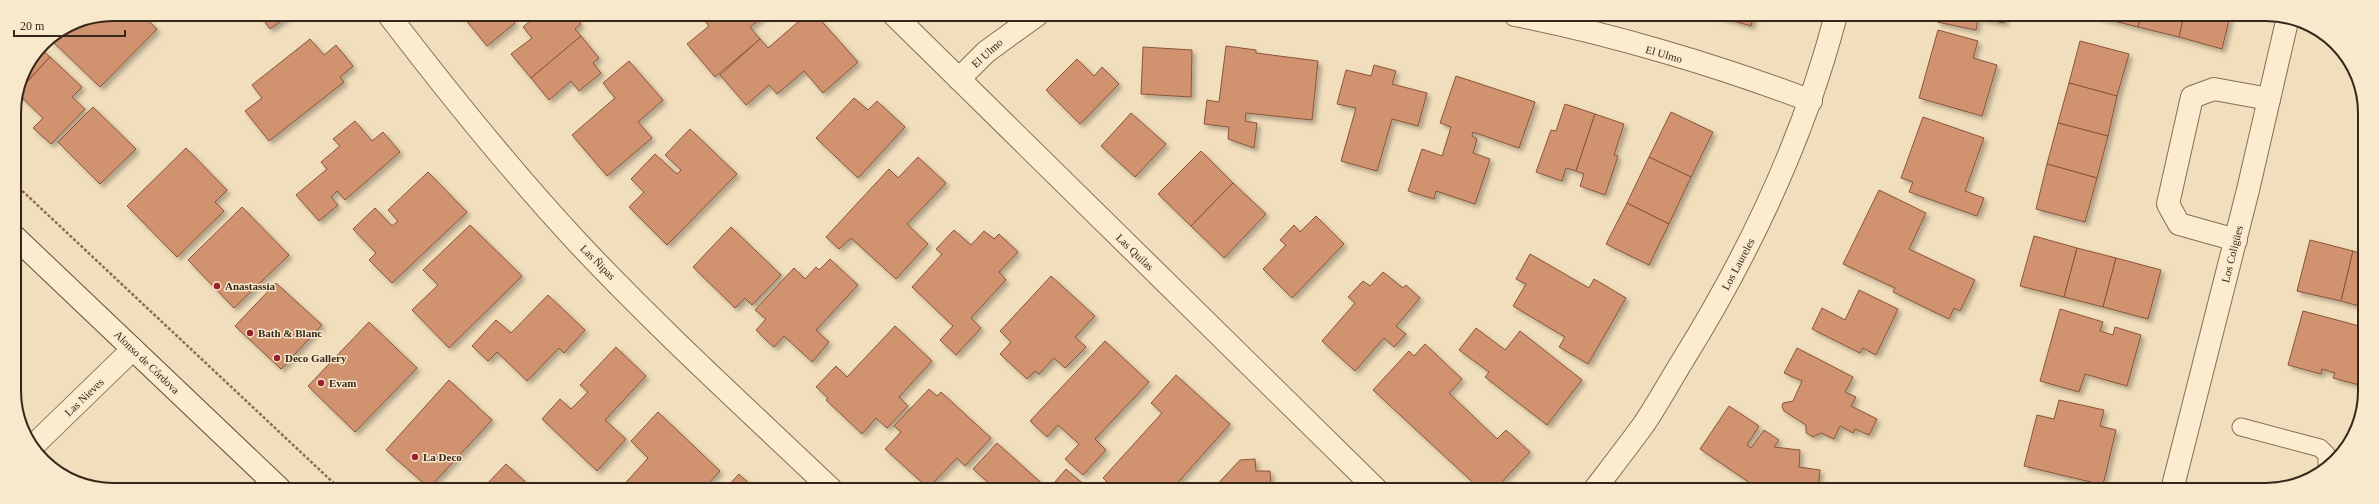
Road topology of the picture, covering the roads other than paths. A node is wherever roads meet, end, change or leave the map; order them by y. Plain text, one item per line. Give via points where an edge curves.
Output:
1 (393, 21) edge
2 (900, 21) edge
3 (1028, 21) edge
4 (1538, 21) edge
5 (1835, 21) edge
6 (2286, 24) edge
7 (958, 79) junction
8 (2269, 99) junction
9 (1811, 101) junction
10 (2236, 240) junction
11 (21, 243) edge
12 (133, 349) junction
13 (2241, 428) dead end
14 (37, 442) edge
15 (2327, 460) edge
16 (274, 483) edge
17 (825, 483) edge
18 (1370, 483) edge
19 (1600, 483) edge
20 (2174, 483) edge

1 - 17 street, Las Ñipas via 454,101 580,245
2 - 7 street, Las Quilas
3 - 7 street, El Ulmo via 1003,38
4 - 9 street, El Ulmo via 1663,53 1772,86
5 - 9 street, Los Laureles
6 - 8 street, Los Coligües
7 - 18 street, Las Quilas
8 - 10 street, Los Coligües
8 - 10 street via 2214,89 2192,97 2168,204 2179,224
9 - 19 street, Los Laureles via 1779,184 1738,265 1644,424
10 - 20 street, Los Coligües
11 - 12 street, Alonso de Córdova
12 - 14 street, Las Nieves
12 - 16 street, Alonso de Córdova
13 - 15 lane via 2320,448 2327,455

